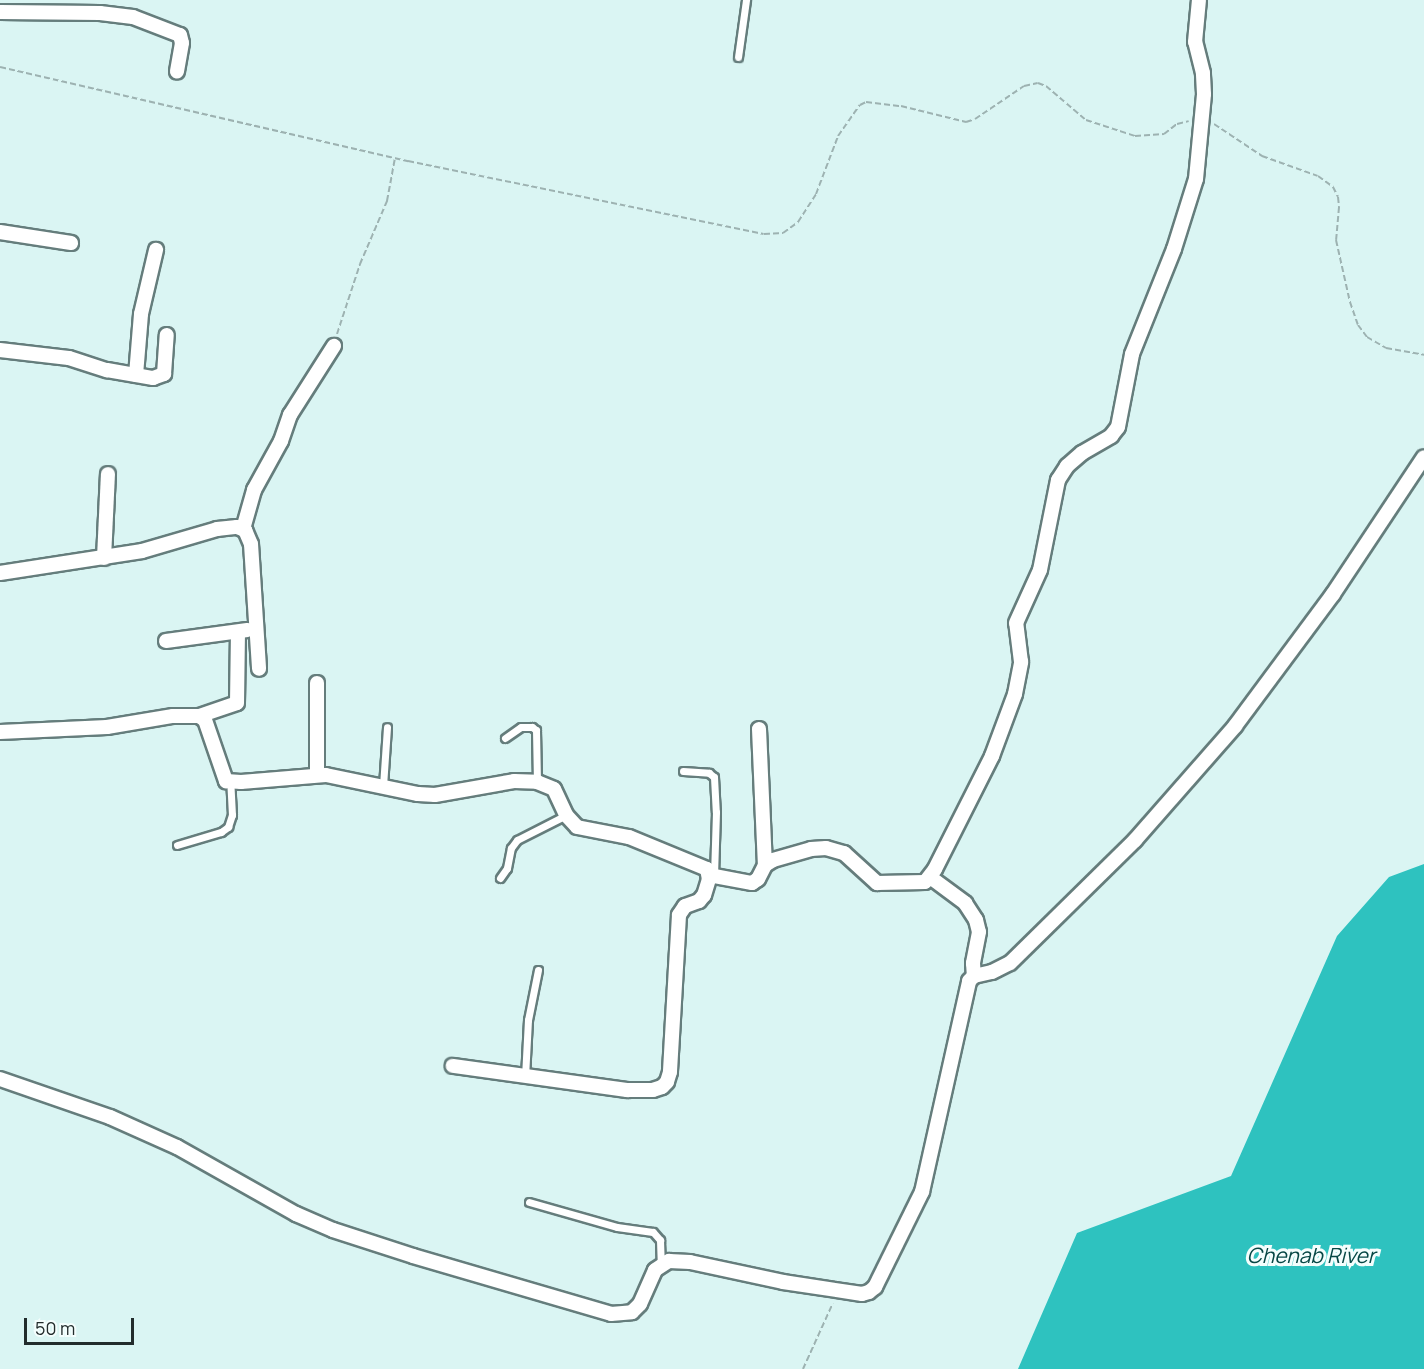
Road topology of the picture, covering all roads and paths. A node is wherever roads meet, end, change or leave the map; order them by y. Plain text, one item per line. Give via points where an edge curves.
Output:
1 (746, 0) edge
2 (1199, 0) edge
3 (0, 12) edge
4 (738, 57) dead end
5 (0, 67) edge
6 (177, 72) dead end
7 (1202, 119) junction
8 (395, 158) junction
9 (0, 232) edge
10 (72, 243) dead end
11 (156, 250) dead end
12 (167, 335) dead end
13 (334, 346) joint
14 (0, 350) edge
15 (1424, 355) edge
16 (136, 375) junction
17 (1424, 457) edge
18 (108, 474) dead end
19 (243, 529) junction
20 (104, 558) junction
21 (0, 573) edge
22 (258, 627) junction
23 (238, 633) junction
24 (166, 641) dead end
25 (259, 669) dead end
26 (316, 683) dead end
27 (199, 716) junction
28 (387, 727) dead end
29 (759, 729) dead end
30 (0, 732) edge
31 (505, 738) dead end
32 (683, 771) dead end
33 (317, 775) junction
34 (230, 782) junction
35 (537, 782) junction
36 (382, 786) junction
37 (566, 815) junction
38 (177, 845) dead end
39 (765, 864) junction
40 (711, 875) junction
41 (930, 877) junction
42 (500, 878) dead end
43 (538, 970) dead end
44 (974, 976) junction
45 (453, 1066) dead end
46 (525, 1077) junction
47 (0, 1079) edge
48 (529, 1202) dead end
49 (661, 1264) junction
50 (839, 1290) junction
51 (802, 1369) edge

1 - 4 lane
2 - 7 street via 1195,42 1203,73
3 - 6 street via 133,17 180,35
5 - 8 path
7 - 8 path via 1177,124 1164,134 1135,136 1086,120 1038,83 1024,86 966,122 866,102 838,136 816,194 798,222 783,233 764,234
7 - 15 path via 1210,120 1262,156 1318,176 1332,187 1340,207 1336,240 1358,325 1367,337 1386,348
7 - 41 street via 1196,180 1174,249 1132,354 1118,427 1074,460 1058,480 1040,570 1016,623 1021,662 1015,694 992,756
8 - 13 path via 387,201 360,264
9 - 10 street
11 - 16 street via 141,314
12 - 16 street via 164,374 153,378
13 - 19 street via 290,415 281,441 254,490
14 - 16 street via 69,358
17 - 44 street via 1333,594 1235,726 1135,840 1019,955 992,972
18 - 20 street
19 - 20 street via 217,529
19 - 22 street via 251,544
20 - 21 street
22 - 23 street
22 - 25 street
23 - 24 street
23 - 27 street via 237,703
26 - 33 street
27 - 30 street via 173,716 96,728
27 - 34 street via 205,720 224,778
28 - 36 lane
29 - 39 street
31 - 35 lane via 521,727 532,726 536,730
32 - 40 lane via 714,777 716,813
33 - 34 street
33 - 36 street
34 - 38 lane via 232,815 228,827
35 - 36 street via 514,781 435,795
35 - 37 street via 554,789
37 - 40 street via 577,827 629,837 703,866
37 - 42 lane via 517,840
39 - 40 street via 752,883
39 - 41 street via 791,854 826,848 844,853 877,883 915,885
40 - 46 street via 704,895 685,906 679,915 667,1082 653,1090 627,1090
41 - 44 street via 965,903 976,920 979,932
43 - 46 lane via 528,1020
44 - 50 street via 969,981 922,1192 874,1287 862,1294
45 - 46 street
47 - 49 street via 110,1117 177,1147 296,1214 333,1230 503,1284 544,1292 611,1314 627,1314 640,1304 649,1279
48 - 49 lane via 617,1227 653,1232 660,1240
49 - 50 street via 690,1262
50 - 51 path

